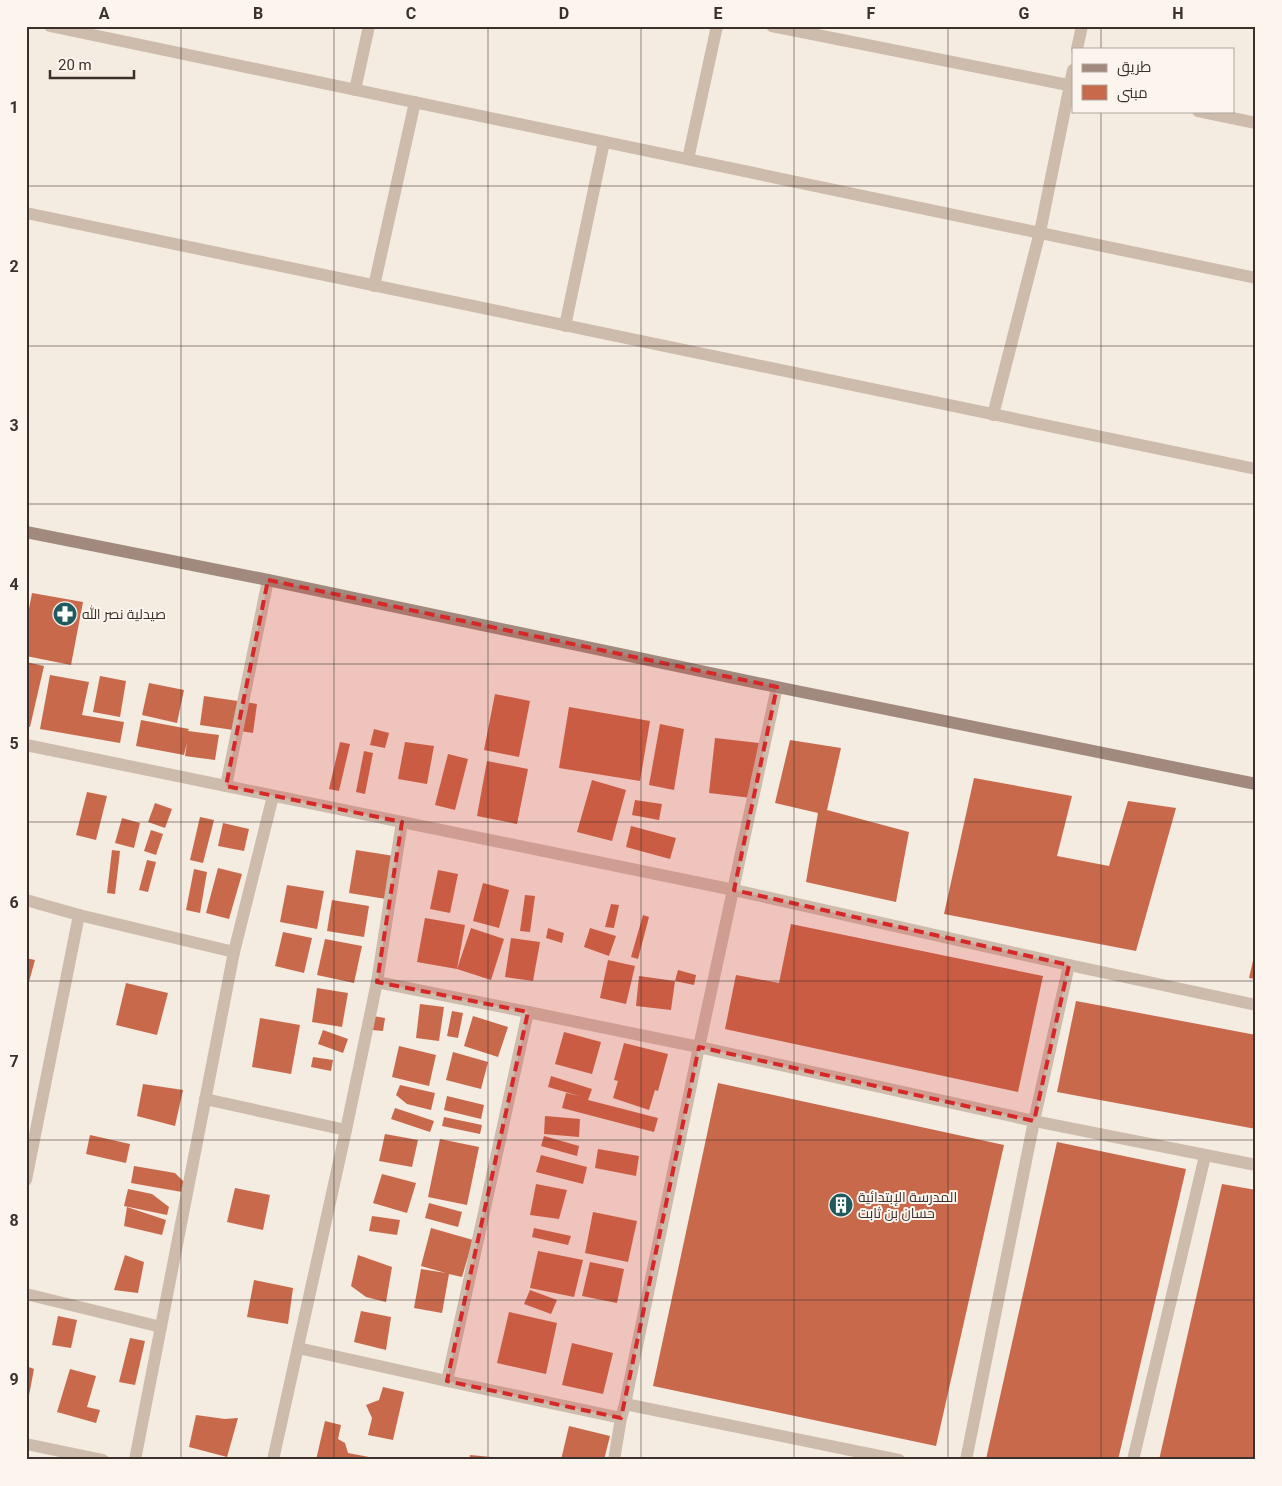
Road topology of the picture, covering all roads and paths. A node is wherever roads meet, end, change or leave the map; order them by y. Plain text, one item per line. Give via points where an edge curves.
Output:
1 (50, 26) edge
2 (369, 26) edge
3 (717, 26) edge
4 (772, 26) edge
5 (1082, 26) edge
6 (1078, 48) edge
7 (1072, 86) edge
8 (355, 90) junction
9 (415, 102) junction
10 (1203, 112) edge
11 (1256, 123) edge
12 (604, 142) junction
13 (688, 160) junction
14 (26, 213) edge
15 (1040, 232) junction
16 (1256, 278) edge
17 (374, 286) junction
18 (565, 326) junction
19 (993, 415) junction
20 (1256, 469) edge
21 (26, 532) edge
22 (268, 580) junction
23 (777, 687) junction
24 (26, 745) edge
25 (1256, 784) edge
26 (226, 786) junction
27 (273, 796) junction
28 (402, 822) junction
29 (734, 890) junction
30 (26, 900) edge
31 (79, 915) junction
32 (234, 952) junction
33 (1068, 965) junction
34 (376, 982) junction
35 (1256, 1005) edge
36 (528, 1012) junction
37 (699, 1047) junction
38 (205, 1099) junction
39 (1034, 1121) junction
40 (346, 1130) junction
41 (1205, 1156) junction
42 (1256, 1166) edge
43 (26, 1180) edge
44 (26, 1294) edge
45 (161, 1327) junction
46 (298, 1348) junction
47 (447, 1381) junction
48 (625, 1404) junction
49 (621, 1418) junction
50 (26, 1444) edge
51 (40, 1454) edge
52 (103, 1460) edge
53 (135, 1460) edge
54 (272, 1460) edge
55 (614, 1460) edge
56 (899, 1460) edge
57 (966, 1460) edge
58 (1133, 1460) edge

1 - 8 street
2 - 8 street
3 - 13 street
4 - 7 street
5 - 6 street
7 - 15 street
8 - 9 street
9 - 12 street
9 - 17 street
10 - 11 street
12 - 13 street
12 - 18 street
13 - 15 street
14 - 17 street
15 - 16 street
15 - 19 street
17 - 18 street
18 - 19 street
19 - 20 street
21 - 22 main road
22 - 23 main road
22 - 26 street
23 - 25 main road
23 - 29 street
24 - 26 street
26 - 27 street
27 - 28 street
27 - 32 street
28 - 29 street
28 - 34 street
29 - 33 street
29 - 37 street
30 - 31 street
31 - 32 street
31 - 43 street
32 - 38 street
33 - 35 street
33 - 39 street
34 - 36 street
34 - 40 street
36 - 37 street
36 - 47 street
37 - 39 street
37 - 48 street
38 - 40 street
38 - 45 street
39 - 41 street
39 - 57 street
40 - 46 street
41 - 42 street
41 - 58 street
44 - 45 street
45 - 53 street
46 - 47 street
46 - 54 street
47 - 49 street
48 - 49 street
48 - 56 street
49 - 55 street
50 - 51 street
51 - 52 street

